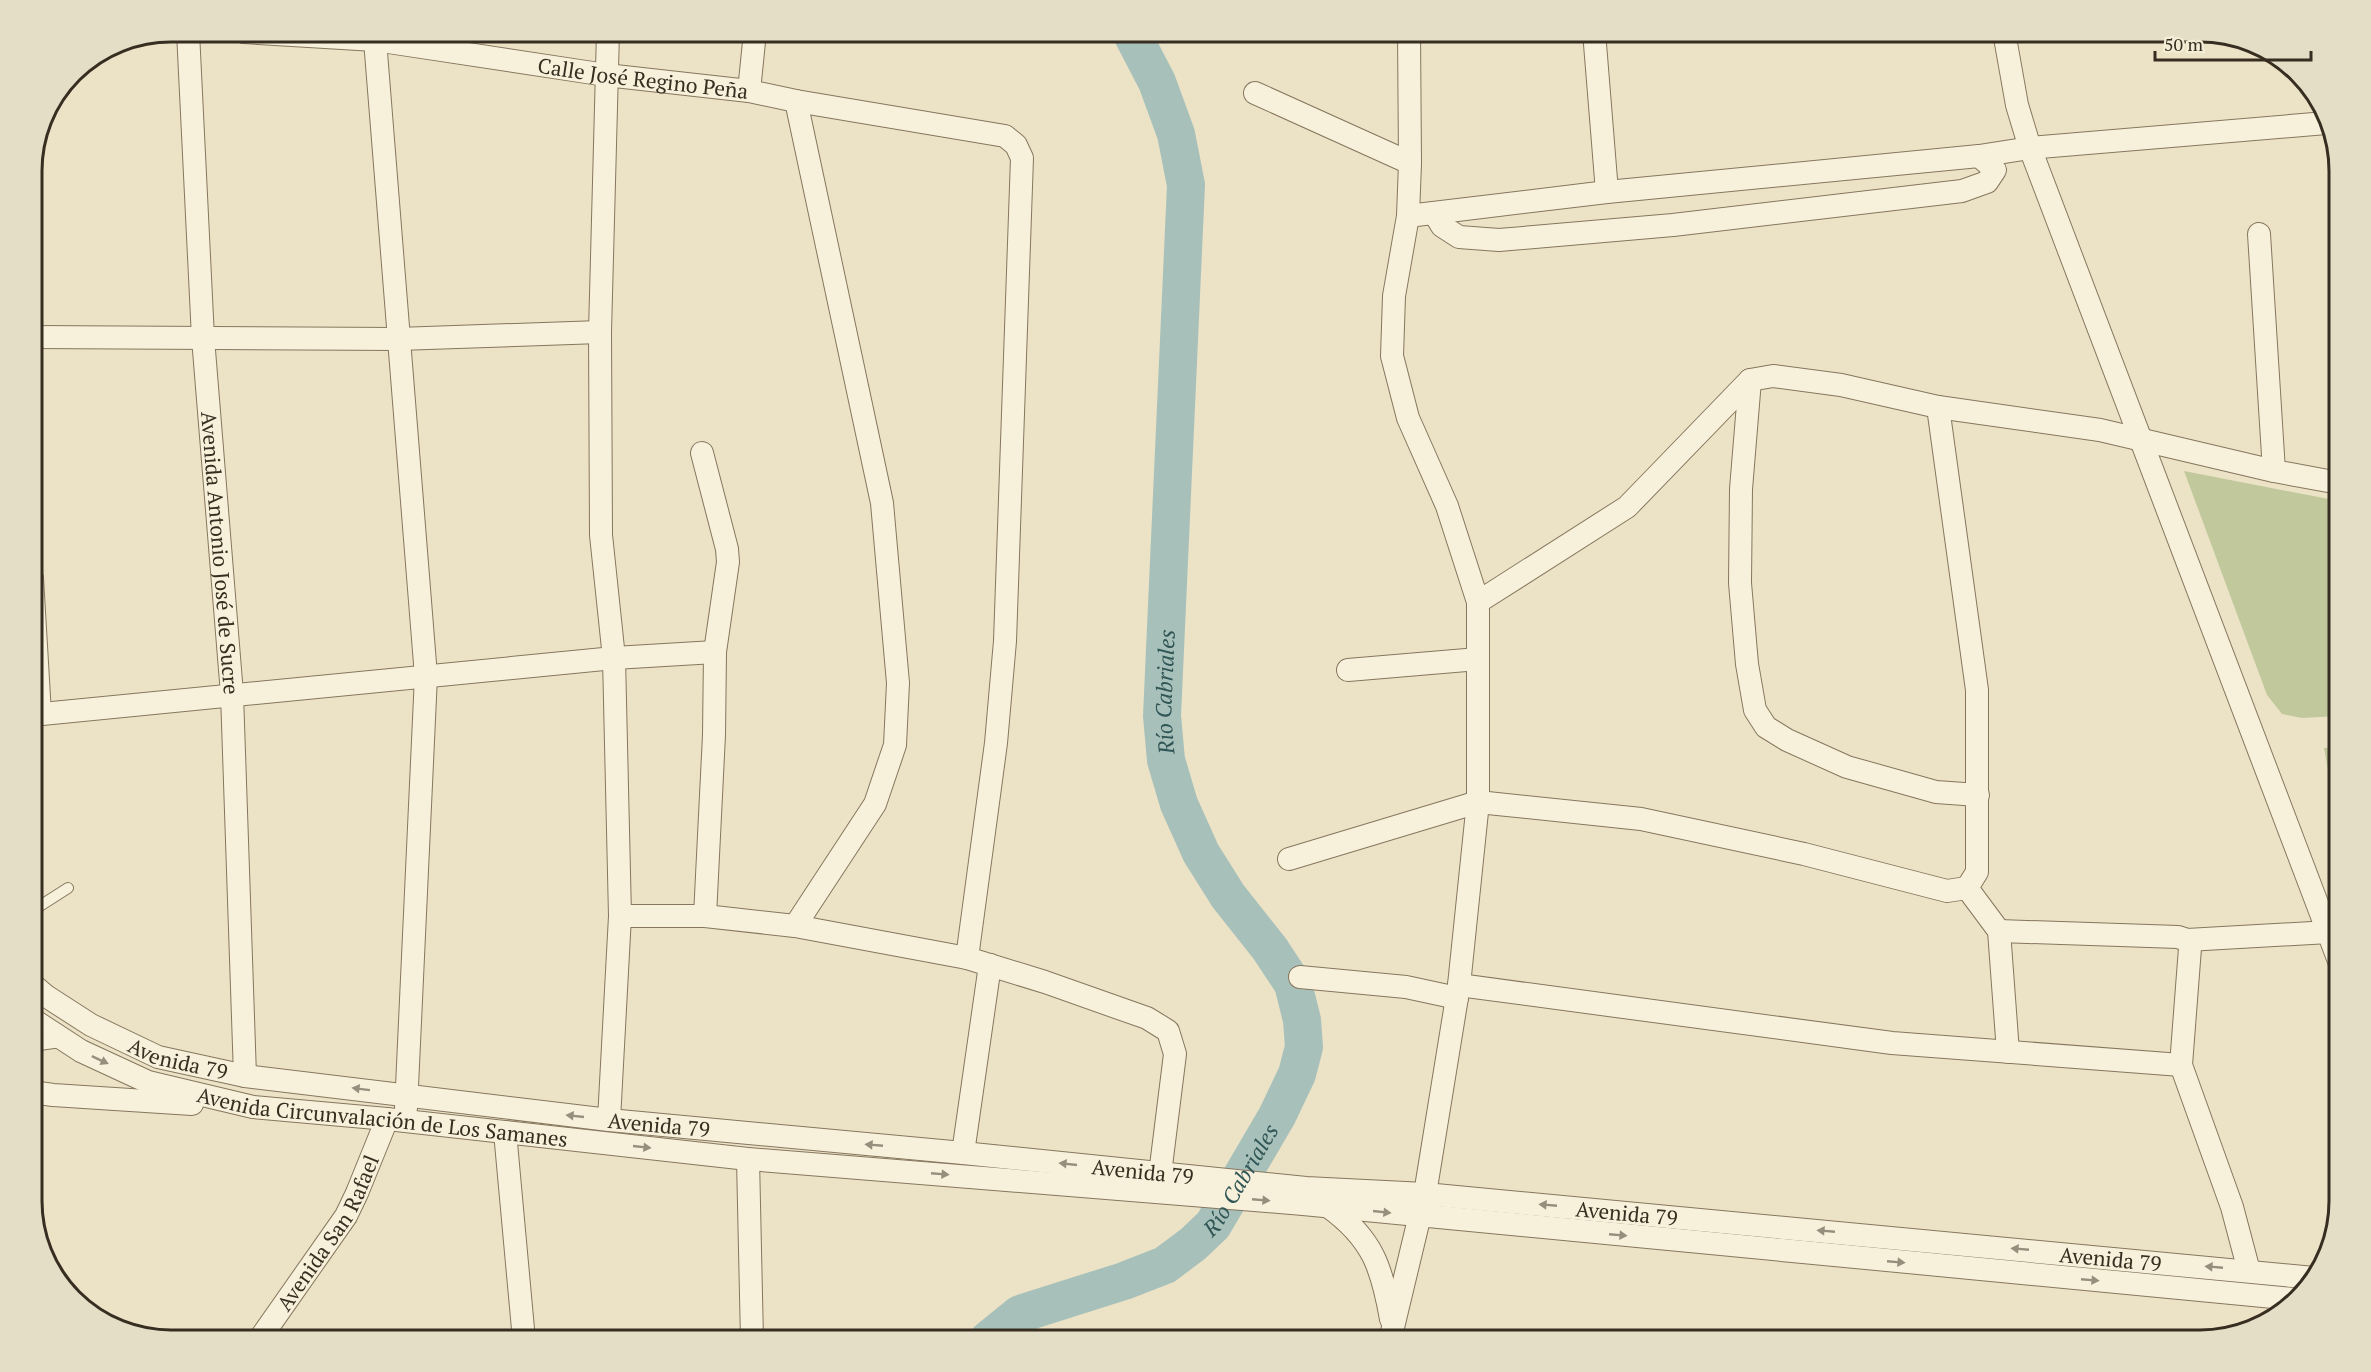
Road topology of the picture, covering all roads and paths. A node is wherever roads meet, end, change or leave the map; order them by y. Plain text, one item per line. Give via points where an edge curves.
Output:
1 (188, 42) edge
2 (376, 42) edge
3 (411, 42) edge
4 (608, 42) edge
5 (754, 42) edge
6 (1409, 42) edge
7 (2006, 42) edge
8 (1595, 44) dead end
9 (606, 75) junction
10 (749, 91) junction
11 (1255, 93) dead end
12 (795, 101) junction
13 (2320, 124) edge
14 (2031, 148) junction
15 (1979, 156) junction
16 (1410, 163) junction
17 (1607, 192) junction
18 (1434, 213) junction
19 (1408, 216) junction
20 (2259, 234) dead end
21 (600, 332) junction
22 (42, 337) edge
23 (203, 338) junction
24 (398, 339) junction
25 (1750, 380) junction
26 (1938, 407) junction
27 (2143, 439) junction
28 (702, 453) dead end
29 (2274, 471) junction
30 (2329, 481) edge
31 (1478, 602) junction
32 (715, 652) junction
33 (614, 658) junction
34 (1478, 659) junction
35 (1348, 670) dead end
36 (426, 676) junction
37 (232, 694) junction
38 (42, 714) edge
39 (1978, 795) junction
40 (1478, 802) junction
41 (1289, 859) dead end
42 (68, 888) dead end
43 (1967, 888) junction
44 (42, 905) edge
45 (620, 916) junction
46 (705, 916) junction
47 (795, 926) junction
48 (1999, 931) junction
49 (2329, 932) joint
50 (2187, 940) junction
51 (967, 958) junction
52 (990, 965) junction
53 (1300, 977) dead end
54 (1458, 991) junction
55 (42, 993) edge
56 (42, 1026) edge
57 (65, 1042) junction
58 (42, 1045) edge
59 (2008, 1052) junction
60 (2181, 1065) junction
61 (245, 1076) junction
62 (42, 1093) edge
63 (406, 1095) junction
64 (253, 1107) junction
65 (396, 1120) junction
66 (609, 1120) junction
67 (505, 1132) junction
68 (963, 1153) junction
69 (748, 1159) junction
70 (1160, 1174) junction
71 (1185, 1185) junction
72 (1425, 1194) junction
73 (1305, 1196) junction
74 (1329, 1207) junction
75 (1420, 1216) junction
76 (2249, 1271) junction
77 (2304, 1277) edge
78 (2283, 1299) edge
79 (267, 1330) edge
80 (523, 1330) edge
81 (752, 1330) edge
82 (1390, 1330) edge
83 (1392, 1330) edge

1 - 23 street, Avenida Antonio José de Sucre
2 - 24 street, Avenida San Rafael
3 - 9 street, Calle José Regino Peña
4 - 9 street
5 - 10 street
6 - 16 street
7 - 14 street via 2017,105
8 - 17 street
9 - 10 street, Calle José Regino Peña
9 - 21 street
10 - 12 street, Calle José Regino Peña
11 - 16 street
12 - 47 street via 882,503 898,683 895,745 875,804
12 - 51 street, Calle José Regino Peña via 1005,136 1016,145 1022,158 1006,630 996,743
13 - 14 street
14 - 15 street
14 - 27 street
15 - 17 street
15 - 18 street via 1995,170 1987,182 1962,191 1673,225 1498,240 1459,237 1442,226
16 - 19 street
17 - 18 street
18 - 19 street
19 - 31 street via 1394,296 1392,356 1408,418 1448,506
20 - 29 street
21 - 24 street
21 - 33 street via 601,535
22 - 23 street
23 - 24 street
23 - 37 street, Avenida Antonio José de Sucre
24 - 36 street, Avenida San Rafael
25 - 26 street via 1773,376 1808,380
25 - 31 street via 1627,507
25 - 39 street via 1741,489 1740,583 1755,710 1766,727 1847,767 1936,792
26 - 27 street
26 - 39 street via 1977,690
27 - 29 street
27 - 49 street
28 - 32 street via 728,562
29 - 30 street
31 - 34 street
32 - 33 street
32 - 46 street
33 - 36 street
33 - 45 street
34 - 35 street
34 - 40 street
36 - 37 street
36 - 63 street, Avenida San Rafael
37 - 38 street
37 - 61 street, Avenida Antonio José de Sucre
39 - 43 street via 1977,872
40 - 41 street
40 - 43 street via 1641,819 1804,854 1947,891
40 - 54 street
42 - 44 lane
43 - 48 street
45 - 46 street
45 - 66 street
46 - 47 street
47 - 51 street
48 - 50 street
48 - 59 street
49 - 50 street
50 - 60 street via 2190,948
51 - 52 street
52 - 68 street
52 - 70 street via 1147,1018 1168,1031 1175,1054
53 - 54 street
54 - 59 street
54 - 72 street
55 - 61 street, Avenida 79 via 91,1025 158,1057
56 - 57 street, Avenida Circunvalación de Los Samanes
57 - 58 lane
57 -> 64 street, Avenida Circunvalación de Los Samanes via 148,1082
59 - 60 street
60 - 76 street via 2232,1207
63 -> 61 street, Avenida 79
62 - 64 street
63 - 65 street, Avenida San Rafael
66 -> 63 street, Avenida 79
64 - 65 street, Avenida Circunvalación de Los Samanes
65 - 67 street, Avenida Circunvalación de Los Samanes
65 - 79 street, Avenida San Rafael via 346,1216
68 -> 66 street, Avenida 79
67 -> 69 street, Avenida Circunvalación de Los Samanes
67 - 80 street
70 -> 68 street, Avenida 79
69 -> 71 street, Avenida Circunvalación de Los Samanes
69 - 81 street
70 - 71 street, Avenida 79
71 - 73 street, Avenida 79
72 - 73 street, Avenida 79
72 - 75 street
76 -> 72 street, Avenida 79
73 - 74 street, Avenida 79
74 -> 75 street, Avenida 79
74 - 82 street via 1366,1241 1384,1282
75 -> 78 street, Avenida 79
75 - 83 street
76 - 77 street, Avenida 79

